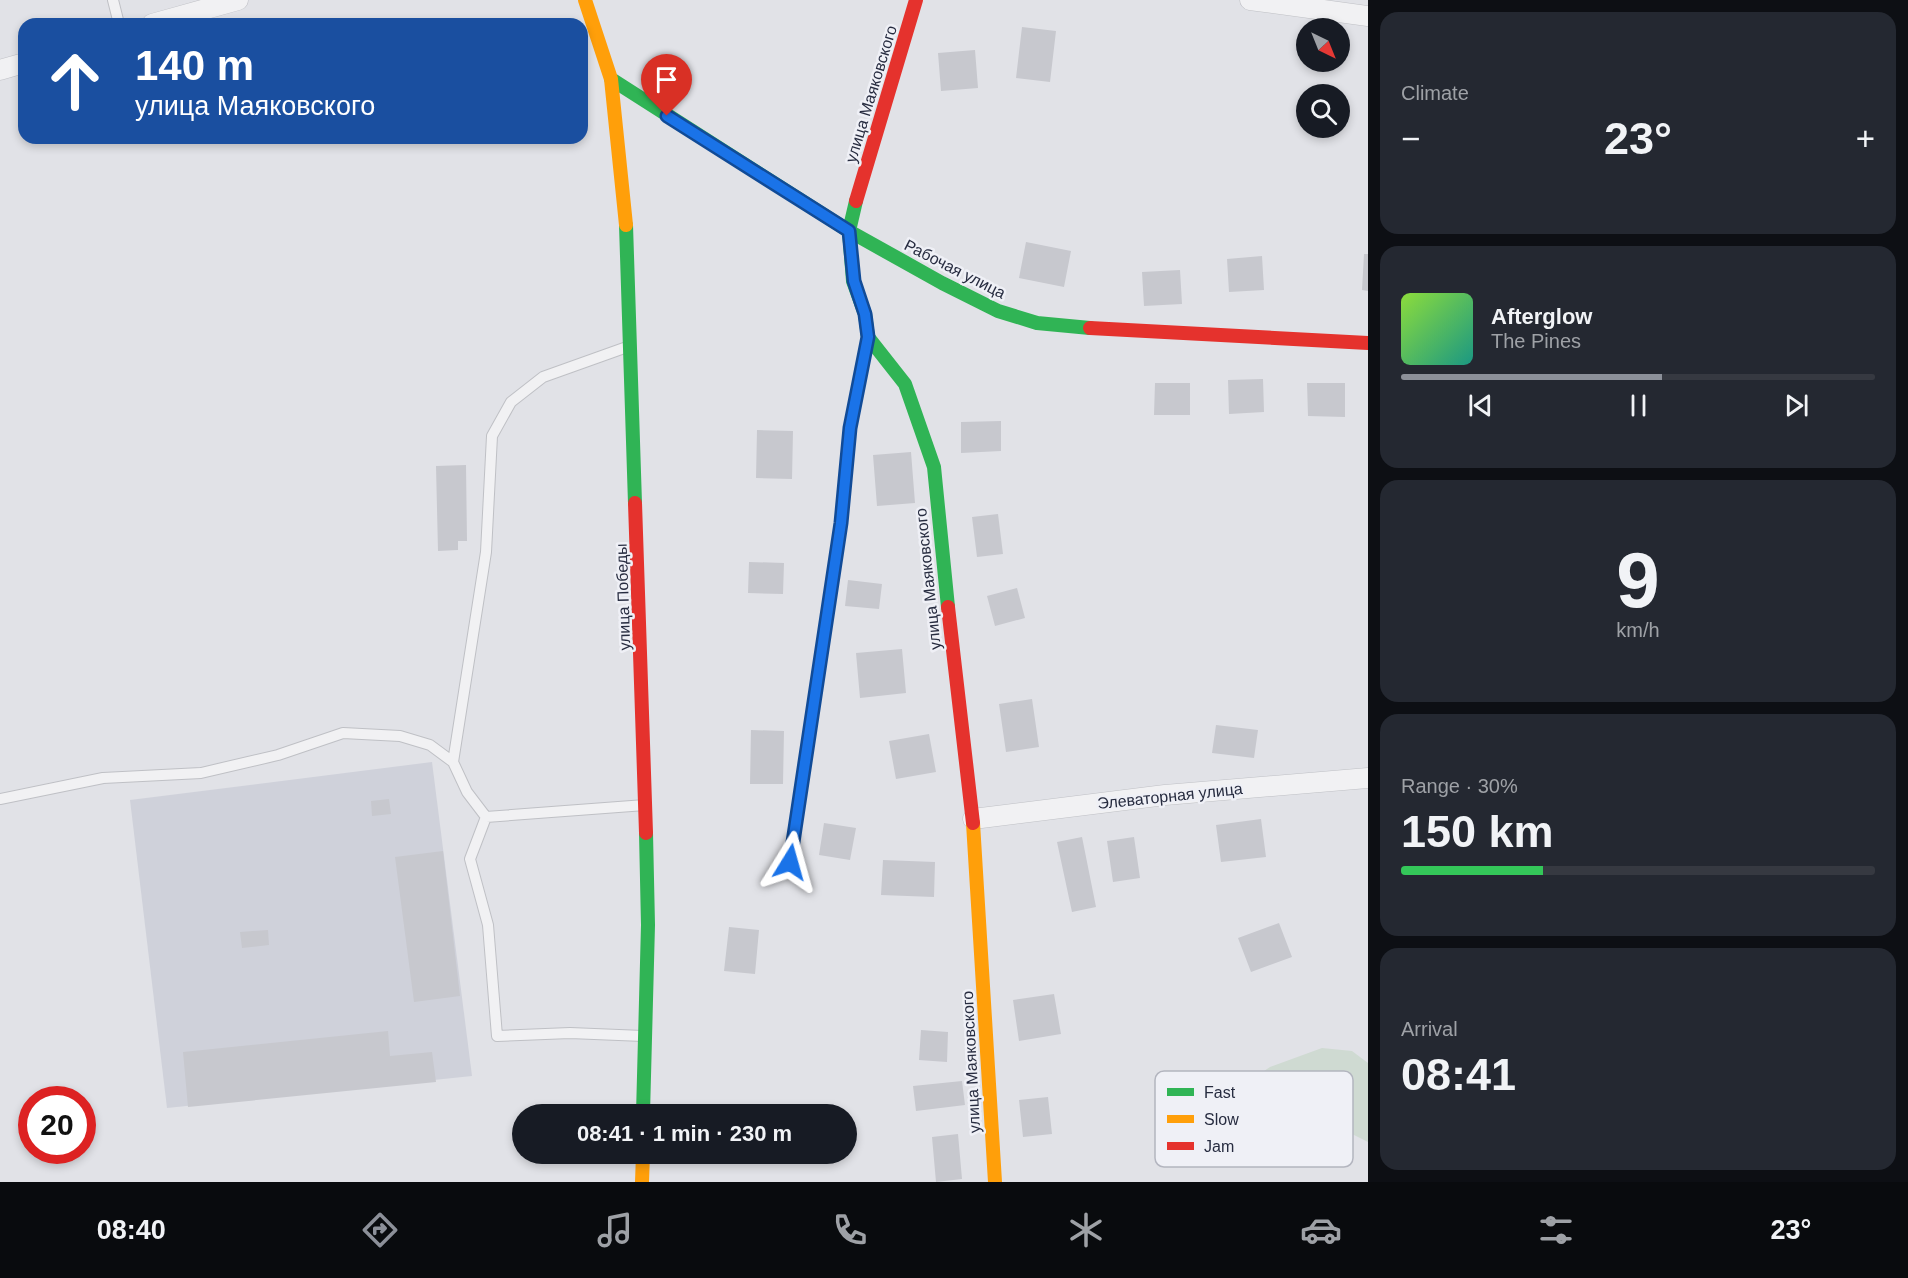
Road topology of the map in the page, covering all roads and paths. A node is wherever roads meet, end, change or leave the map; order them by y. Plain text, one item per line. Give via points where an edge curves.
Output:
1 (113, 0) edge
2 (238, 0) edge
3 (585, 0) edge
4 (916, 0) edge
5 (1250, 0) edge
6 (1368, 16) edge
7 (118, 18) edge
8 (174, 18) edge
9 (18, 65) edge
10 (0, 70) edge
11 (611, 79) junction
12 (849, 231) junction
13 (868, 337) junction
14 (1368, 343) edge
15 (631, 345) junction
16 (453, 762) junction
17 (1368, 778) edge
18 (0, 799) edge
19 (646, 805) junction
20 (486, 817) junction
21 (973, 819) junction
22 (790, 862) dead end
23 (644, 1036) junction
24 (643, 1104) edge
25 (643, 1164) edge
26 (642, 1182) edge
27 (995, 1182) edge

1 - 7 lane
2 - 8 street
3 - 11 street, улица Победы
4 - 12 street, улица Маяковского
5 - 6 street
9 - 10 street
11 - 12 street, Рабочая улица
11 - 15 street, улица Победы via 625,207
12 - 13 street, улица Маяковского via 854,281
12 - 14 street, Рабочая улица via 998,311 1036,323
13 - 21 street, улица Маяковского via 905,384 934,467
13 - 22 lane via 850,428 841,523
15 - 16 lane via 543,377 511,402 492,436 486,552
15 - 19 street, улица Победы
16 - 18 lane via 430,745 400,736 343,733 278,755 201,773 103,778
16 - 20 lane via 467,792
17 - 21 street, Элеваторная улица via 1165,795
19 - 20 lane
19 - 23 street, улица Победы via 648,925
20 - 23 lane via 470,859 488,925 497,1036
21 - 27 street, улица Маяковского
23 - 24 street, улица Победы
25 - 26 street

